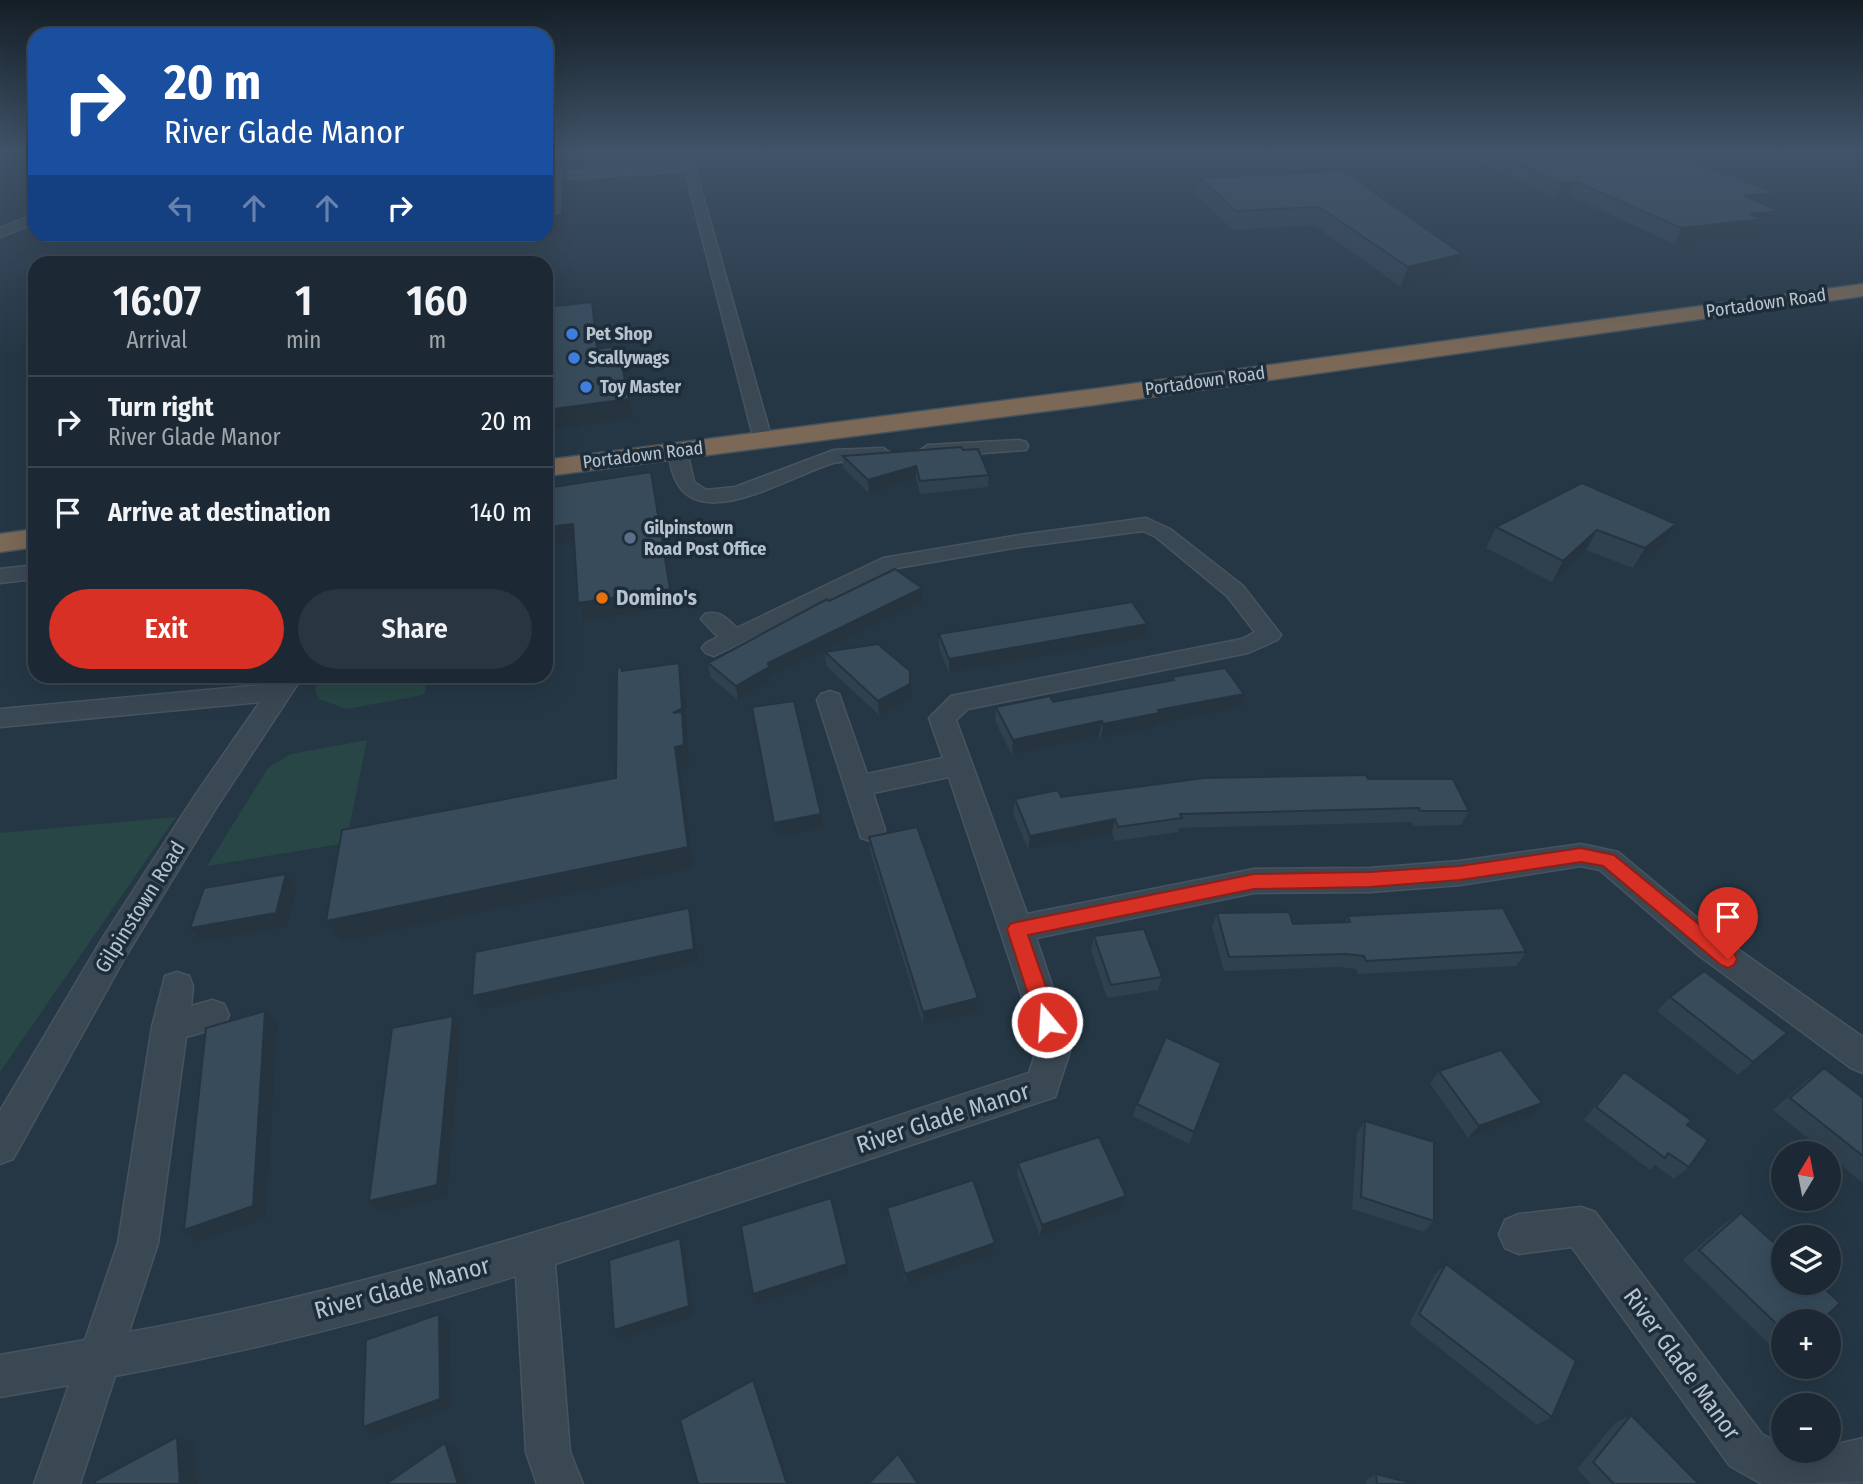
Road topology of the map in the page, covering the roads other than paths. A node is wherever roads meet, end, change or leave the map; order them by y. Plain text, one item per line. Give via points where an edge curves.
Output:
1 (704, 219) edge
2 (28, 221) edge
3 (0, 233) edge
4 (1863, 290) edge
5 (763, 440) junction
6 (1004, 442) dead end
7 (678, 451) junction
8 (553, 467) edge
9 (28, 539) edge
10 (0, 543) edge
11 (28, 573) edge
12 (0, 576) edge
13 (713, 619) dead end
14 (286, 684) edge
15 (830, 700) dead end
16 (0, 718) edge
17 (958, 765) junction
18 (857, 786) junction
19 (871, 830) dead end
20 (1017, 929) junction
21 (177, 986) dead end
22 (212, 1015) dead end
23 (169, 1027) junction
24 (1863, 1057) edge
25 (0, 1146) edge
26 (1519, 1234) dead end
27 (534, 1251) junction
28 (102, 1356) junction
29 (0, 1376) edge
30 (1863, 1460) edge
31 (57, 1484) edge
32 (560, 1484) edge

1 - 5 street
2 - 3 street
4 - 5 highway, Portadown Road
5 - 7 highway, Portadown Road
6 - 7 street via 834,456 763,485 705,495 693,493 685,485
7 - 8 highway, Portadown Road
9 - 10 highway
11 - 12 street
13 - 17 street via 724,643 891,563 1146,524 1235,591 1269,635 1248,645 960,702 942,718
14 - 16 street
14 - 25 street, Gilpinstown Road via 113,949
15 - 18 street
17 - 18 street
17 - 20 street
18 - 19 street
20 - 24 street via 1254,881 1370,880 1460,873 1581,855 1608,860 1708,945
20 - 27 street, River Glade Manor via 1055,1045 1043,1085
21 - 23 street
22 - 23 street
23 - 28 street via 138,1243
26 - 30 street, River Glade Manor via 1581,1226 1746,1450 1794,1477
27 - 28 street, River Glade Manor via 390,1295
27 - 32 street via 548,1452
28 - 29 street, River Glade Manor
28 - 31 street

